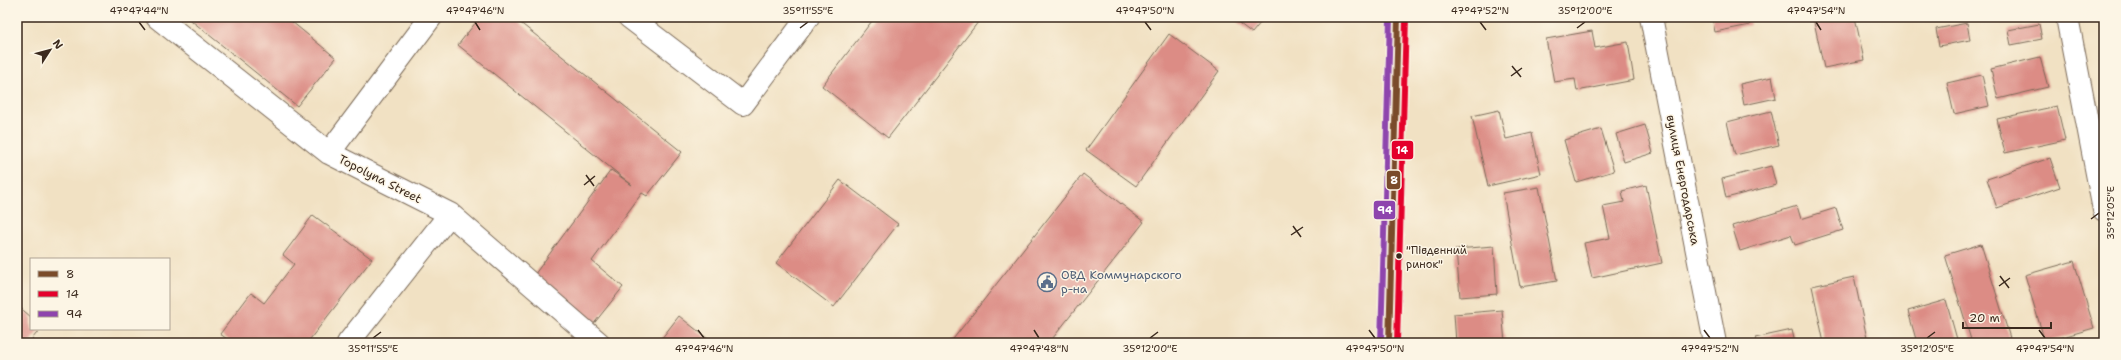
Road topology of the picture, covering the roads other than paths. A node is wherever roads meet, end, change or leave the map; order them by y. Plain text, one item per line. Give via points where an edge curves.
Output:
1 (157, 17) edge
2 (431, 17) edge
3 (629, 17) edge
4 (808, 17) edge
5 (1398, 17) edge
6 (1651, 17) edge
7 (2067, 17) edge
8 (329, 153) junction
9 (2104, 210) edge
10 (450, 214) junction
11 (348, 343) edge
12 (600, 343) edge
13 (1389, 343) edge
14 (1715, 343) edge

1 - 8 street, Topolyna Street
2 - 8 street
3 - 4 street via 743,104
5 - 13 main road
6 - 14 street, вулиця Енергодарська
7 - 9 street
8 - 10 street, Topolyna Street
10 - 11 street
10 - 12 street, Topolyna Street

